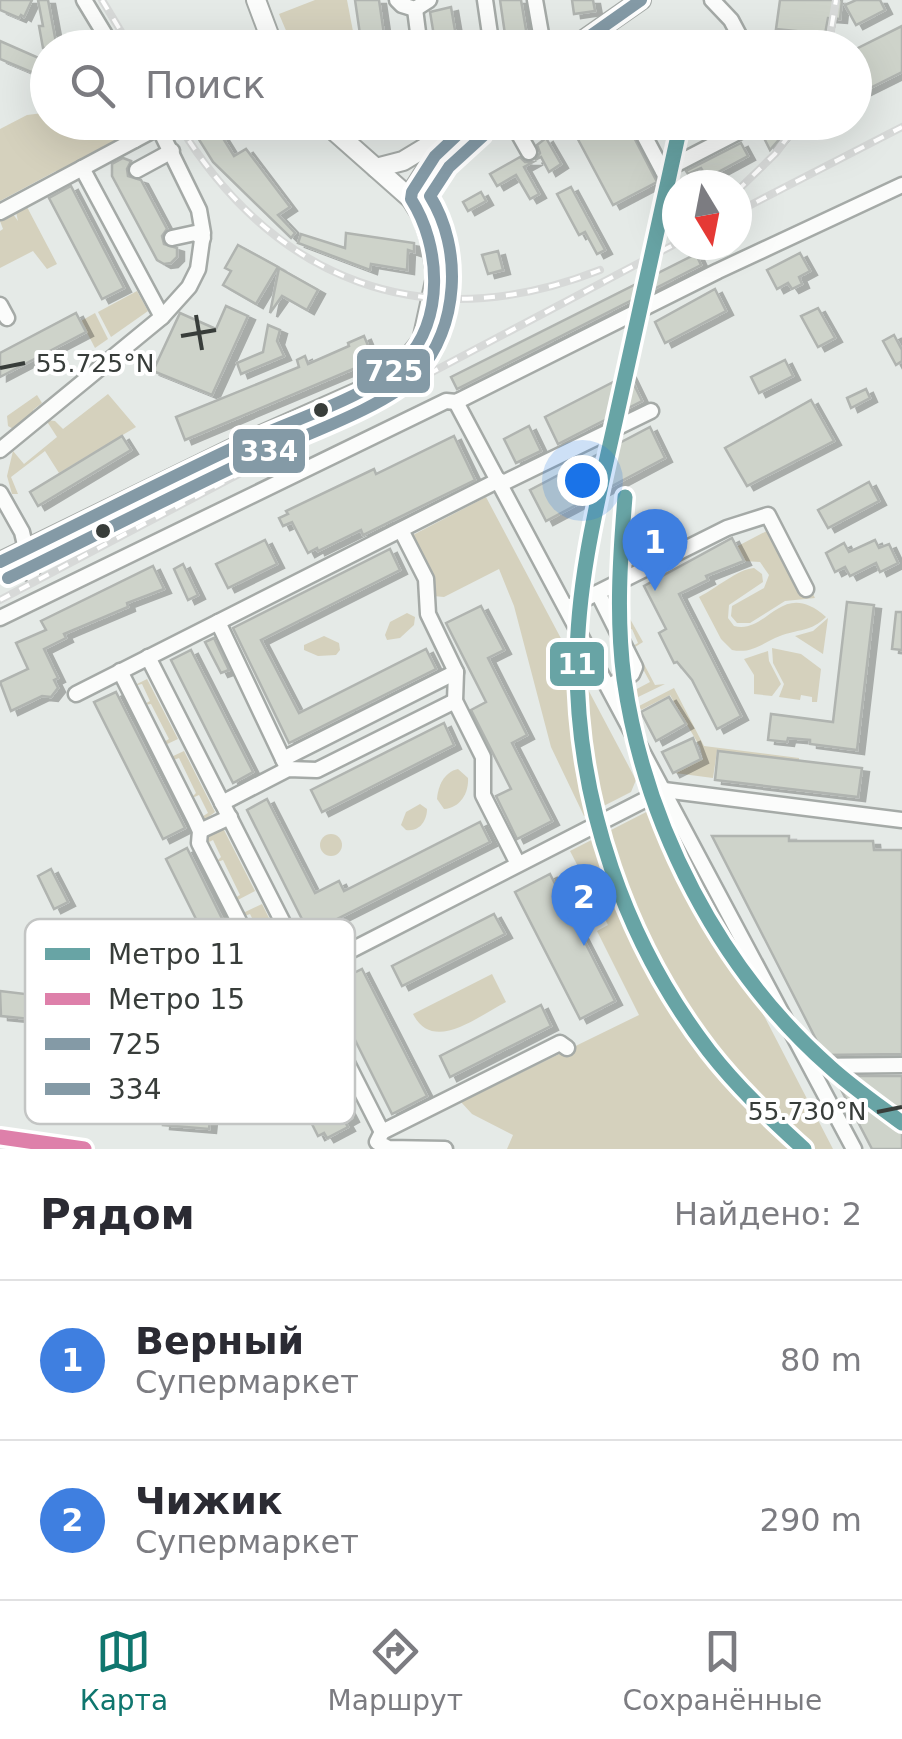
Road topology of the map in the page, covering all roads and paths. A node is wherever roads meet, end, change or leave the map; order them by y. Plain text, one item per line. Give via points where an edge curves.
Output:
1 (84, 0) edge
2 (256, 0) edge
3 (398, 0) edge
4 (428, 0) edge
5 (485, 0) edge
6 (536, 0) edge
7 (640, 0) edge
8 (712, 0) edge
9 (414, 9) junction
10 (102, 30) edge
11 (267, 30) edge
12 (417, 30) edge
13 (489, 30) edge
14 (540, 30) edge
15 (598, 30) edge
16 (736, 30) edge
17 (135, 140) edge
18 (166, 140) edge
19 (344, 140) edge
20 (440, 140) edge
21 (451, 140) edge
22 (522, 140) edge
23 (647, 140) edge
24 (723, 140) edge
25 (172, 152) junction
26 (529, 152) dead end
27 (82, 168) junction
28 (376, 168) junction
29 (136, 170) dead end
30 (662, 170) edge
31 (665, 170) edge
32 (902, 184) edge
33 (411, 198) junction
34 (0, 212) edge
35 (172, 238) dead end
36 (203, 238) junction
37 (162, 317) junction
38 (456, 402) junction
39 (651, 411) dead end
40 (0, 450) edge
41 (500, 482) junction
42 (19, 495) dead end
43 (2, 498) edge
44 (401, 530) junction
45 (26, 549) junction
46 (0, 562) edge
47 (38, 586) junction
48 (803, 590) dead end
49 (598, 593) junction
50 (567, 608) junction
51 (0, 618) edge
52 (218, 622) junction
53 (148, 657) junction
54 (120, 671) junction
55 (456, 672) junction
56 (609, 686) junction
57 (76, 694) dead end
58 (455, 701) junction
59 (286, 764) junction
60 (664, 790) junction
61 (222, 802) junction
62 (230, 818) junction
63 (902, 820) edge
64 (200, 831) junction
65 (518, 864) junction
66 (238, 919) edge
67 (281, 919) edge
68 (355, 946) edge
69 (567, 1048) dead end
70 (812, 1066) junction
71 (902, 1066) edge
72 (355, 1079) edge
73 (382, 1132) junction
74 (445, 1149) edge
75 (854, 1149) edge

1 - 10 street
2 - 11 main road
3 - 9 street
4 - 9 street
5 - 13 street
6 - 14 street
7 - 15 main road
8 - 16 street
9 - 12 street
17 - 27 street
18 - 25 street
19 - 28 main road
20 - 28 main road
21 - 33 main road
22 - 26 street
23 - 30 street
24 - 31 street
25 - 29 street
25 - 36 street via 199,210
27 - 34 street
27 - 37 street
28 - 33 main road
32 - 38 street
33 - 45 main road via 426,228 425,252 436,276 428,325 411,357 392,374
35 - 36 street
36 - 37 street via 198,269
37 - 40 street
38 - 41 street
38 - 47 street
39 - 41 street
41 - 44 street
41 - 50 street
42 - 43 street
43 - 45 street
44 - 52 street
44 - 55 street via 426,579 428,614
45 - 46 main road
45 - 47 street
47 - 51 street
48 - 49 street via 765,516 727,528
49 - 50 street
49 - 56 street via 636,667
50 - 56 street
52 - 53 street
52 - 59 street
53 - 54 street
53 - 61 street
54 - 57 street
54 - 64 street
55 - 58 street
55 - 59 street
56 - 60 street
58 - 59 street via 318,770
58 - 65 street via 483,757 483,795
59 - 61 street
60 - 63 street
60 - 65 street
60 - 70 street
61 - 62 street
62 - 64 street
62 - 67 street
64 - 66 street via 199,842
65 - 68 street
69 - 73 street via 560,1043
70 - 71 street
70 - 75 street
72 - 73 street
73 - 74 street via 378,1142 388,1148

